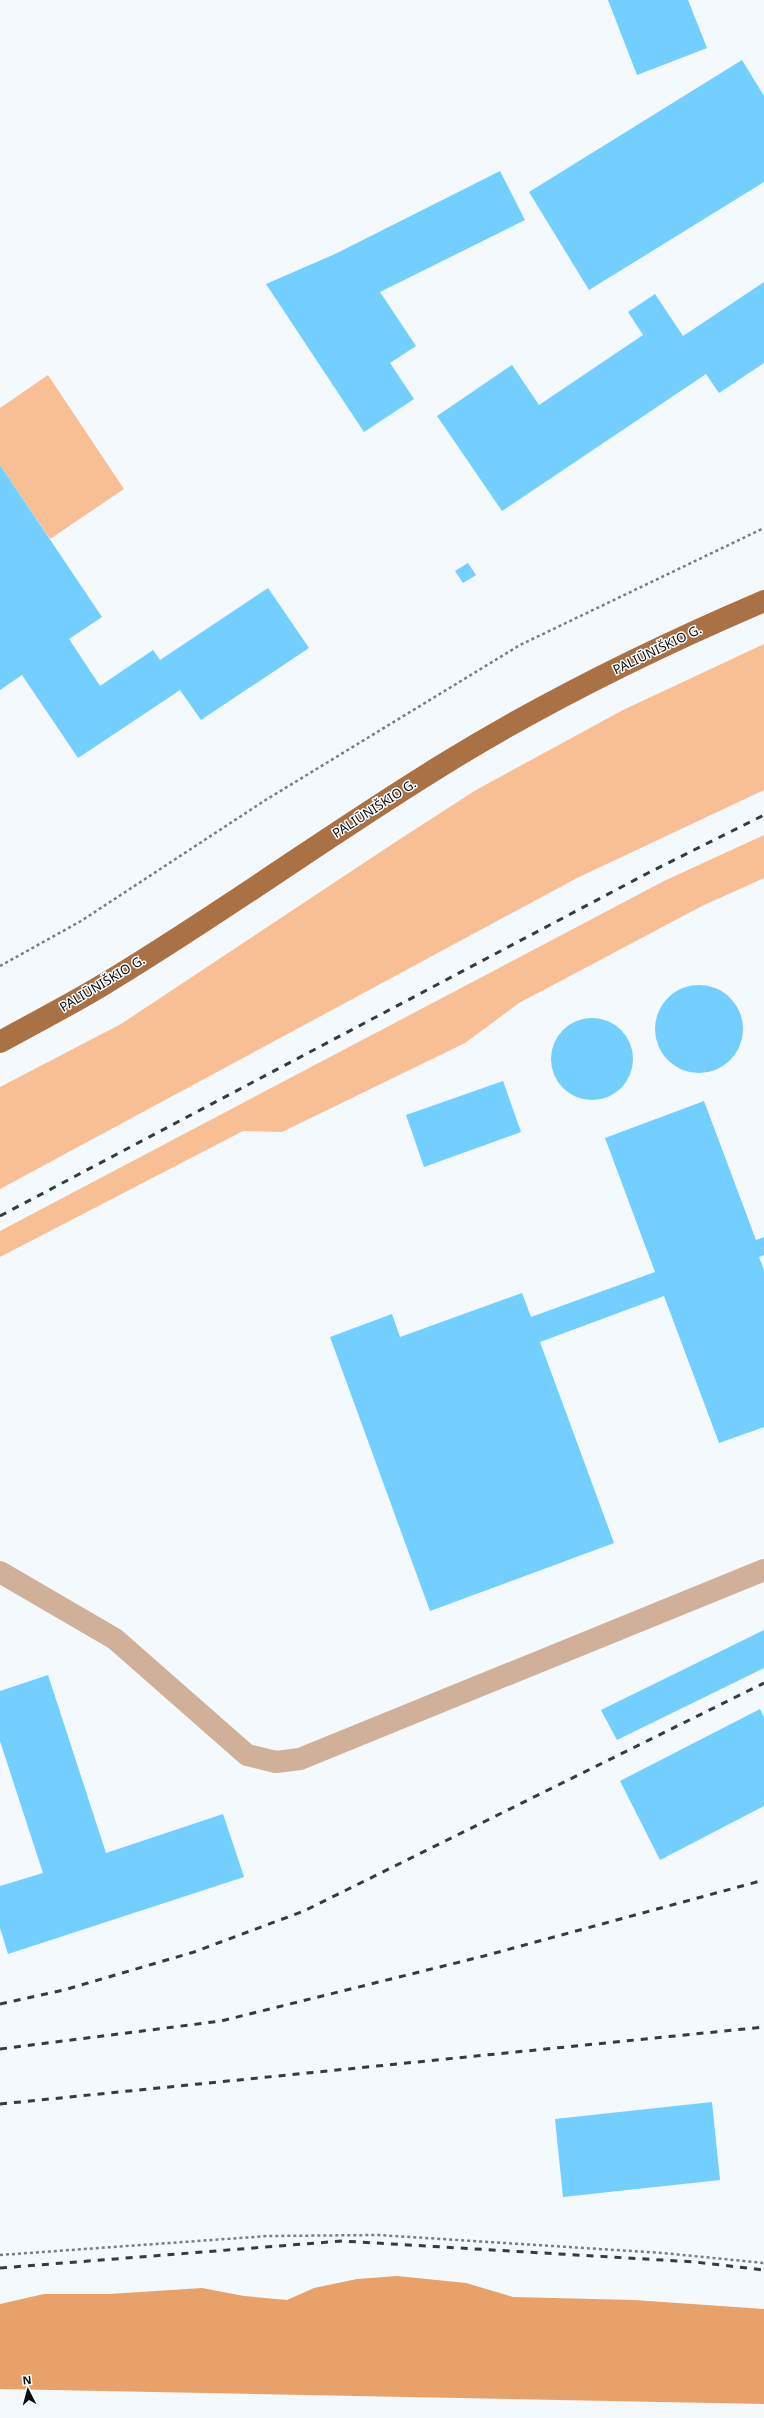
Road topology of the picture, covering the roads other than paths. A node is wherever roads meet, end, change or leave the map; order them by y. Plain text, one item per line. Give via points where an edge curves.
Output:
1 (764, 601) edge
2 (0, 1042) edge
3 (764, 1570) edge
4 (0, 1572) edge

1 - 2 main road, PALIŪNIŠKIO G. via 604,675 518,719 369,810 101,986
3 - 4 street via 300,1759 276,1762 247,1755 115,1639

